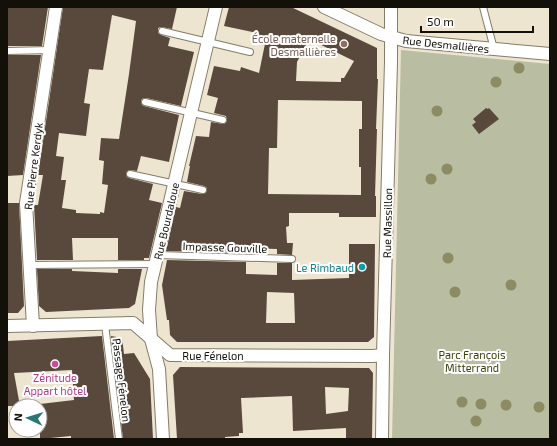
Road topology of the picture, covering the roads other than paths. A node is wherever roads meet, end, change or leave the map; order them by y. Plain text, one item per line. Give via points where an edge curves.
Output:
1 (56, 7) edge
2 (216, 7) edge
3 (324, 7) edge
4 (391, 7) edge
5 (484, 7) edge
6 (162, 31) dead end
7 (391, 38) junction
8 (208, 42) junction
9 (494, 49) junction
10 (50, 50) junction
11 (7, 51) edge
12 (250, 52) dead end
13 (550, 54) edge
14 (145, 102) dead end
15 (192, 112) junction
16 (223, 120) dead end
17 (130, 174) dead end
18 (175, 184) junction
19 (203, 190) dead end
20 (292, 259) dead end
21 (156, 260) junction
22 (30, 264) junction
23 (105, 324) junction
24 (7, 326) edge
25 (33, 326) junction
26 (151, 339) junction
27 (383, 355) junction
28 (119, 439) edge
29 (163, 439) edge
30 (382, 439) edge

1 - 10 street, Rue Pierre Kerdyk
2 - 8 street, Rue Bourdaloue
3 - 7 street, Rue Desmallières
4 - 7 street, Rue Massillon
5 - 9 lane
6 - 8 lane
7 - 9 street, Rue Desmallières
7 - 27 street, Rue Massillon
8 - 12 lane
8 - 15 street, Rue Bourdaloue
9 - 13 street, Rue Desmallières
10 - 11 lane
10 - 22 street, Rue Pierre Kerdyk via 26,203
14 - 15 lane
15 - 16 lane
15 - 18 street, Rue Bourdaloue
17 - 18 lane
18 - 19 lane
18 - 21 street, Rue Bourdaloue
20 - 21 lane, Impasse Gouville
21 - 22 lane, Impasse Gouville
21 - 26 street, Rue Bourdaloue via 149,310
22 - 25 street, Rue Pierre Kerdyk
23 - 25 street, Rue Fénelon
23 - 26 street, Rue Fénelon via 133,323
23 - 28 lane, Passage Fénelon
24 - 25 street, Rue Fénelon
26 - 27 street, Rue Fénelon via 170,355
26 - 29 street, Rue Bourdaloue via 159,369
27 - 30 street, Rue Massillon

